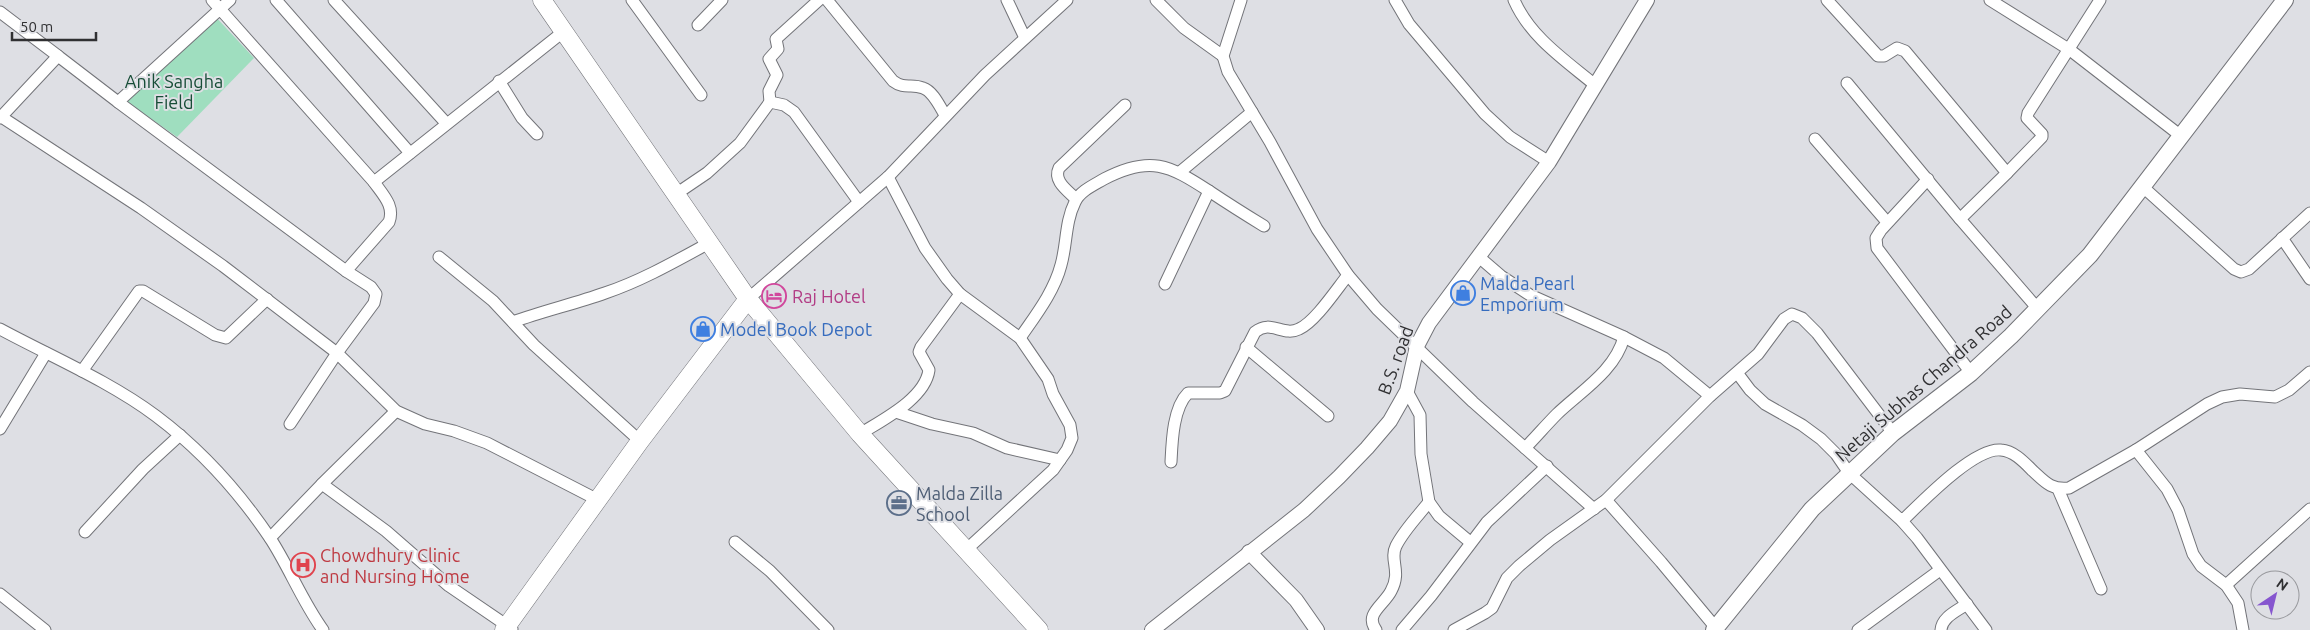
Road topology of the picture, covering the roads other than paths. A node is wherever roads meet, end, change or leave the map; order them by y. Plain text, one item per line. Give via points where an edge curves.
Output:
1 (212, 0) edge
2 (230, 0) edge
3 (276, 0) edge
4 (334, 0) edge
5 (542, 0) edge
6 (632, 0) edge
7 (722, 0) edge
8 (819, 0) edge
9 (827, 0) edge
10 (1007, 0) edge
11 (1067, 0) edge
12 (1156, 0) edge
13 (1241, 0) edge
14 (1395, 0) edge
15 (1514, 0) edge
16 (1647, 0) edge
17 (1828, 0) edge
18 (1990, 0) edge
19 (2100, 0) edge
20 (2285, 0) edge
21 (220, 9) junction
22 (0, 12) edge
23 (698, 25) dead end
24 (563, 32) junction
25 (1025, 38) junction
26 (2070, 50) junction
27 (58, 56) junction
28 (1223, 56) junction
29 (499, 81) junction
30 (1848, 83) dead end
31 (1595, 84) junction
32 (701, 95) dead end
33 (118, 102) junction
34 (770, 102) junction
35 (1125, 105) dead end
36 (1252, 112) junction
37 (945, 115) junction
38 (0, 117) edge
39 (446, 124) junction
40 (537, 134) dead end
41 (2180, 136) junction
42 (1815, 139) dead end
43 (410, 153) junction
44 (1549, 162) junction
45 (1180, 172) junction
46 (2007, 173) junction
47 (888, 177) junction
48 (1928, 179) junction
49 (374, 182) junction
50 (2143, 187) junction
51 (1209, 191) junction
52 (676, 194) junction
53 (1076, 199) junction
54 (859, 202) junction
55 (2310, 213) edge
56 (1960, 219) junction
57 (1887, 222) junction
58 (1264, 226) dead end
59 (2282, 238) junction
60 (709, 243) junction
61 (439, 257) dead end
62 (1479, 257) junction
63 (346, 271) junction
64 (1348, 275) junction
65 (2310, 279) edge
66 (1165, 284) dead end
67 (960, 294) junction
68 (267, 299) junction
69 (748, 299) junction
70 (2038, 309) junction
71 (513, 322) junction
72 (0, 329) edge
73 (1624, 337) junction
74 (1020, 338) junction
75 (1417, 346) junction
76 (1246, 347) junction
77 (46, 353) junction
78 (337, 353) junction
79 (82, 371) junction
80 (2310, 372) edge
81 (1971, 373) junction
82 (1738, 374) junction
83 (1407, 391) junction
84 (1710, 396) junction
85 (396, 412) junction
86 (896, 412) junction
87 (1328, 416) dead end
88 (290, 424) dead end
89 (0, 429) edge
90 (1893, 433) junction
91 (860, 434) junction
92 (180, 435) junction
93 (640, 441) junction
94 (1526, 448) junction
95 (2136, 450) junction
96 (1060, 460) junction
97 (1172, 462) dead end
98 (1547, 466) junction
99 (1849, 472) junction
100 (322, 484) junction
101 (2058, 490) junction
102 (598, 500) junction
103 (1606, 500) junction
104 (1429, 502) junction
105 (1594, 509) junction
106 (2310, 509) edge
107 (1902, 521) junction
108 (85, 532) dead end
109 (270, 538) junction
110 (735, 542) dead end
111 (1470, 542) junction
112 (966, 550) junction
113 (1249, 552) junction
114 (1940, 570) junction
115 (2226, 585) junction
116 (2101, 589) dead end
117 (0, 594) edge
118 (1967, 604) junction
119 (1022, 612) junction
120 (508, 628) edge
121 (1374, 629) edge
122 (1715, 629) edge
123 (45, 630) edge
124 (323, 630) edge
125 (828, 630) edge
126 (1029, 630) edge
127 (1039, 630) edge
128 (1152, 630) edge
129 (1317, 630) edge
130 (1402, 630) edge
131 (1454, 630) edge
132 (1858, 630) edge
133 (1941, 630) edge
134 (1986, 630) edge
135 (2243, 630) edge

1 - 21 street
2 - 21 street
3 - 43 street
4 - 39 street
5 - 24 main road
6 - 32 street
7 - 23 street
8 - 34 street via 776,39 778,49 769,59 777,75 769,91
9 - 37 street via 893,81 899,86 927,90
10 - 25 street
11 - 25 street
12 - 28 street via 1184,28
13 - 28 street
14 - 44 street via 1409,24 1485,114 1510,137
15 - 31 street via 1545,44
16 - 31 street, B.S. road
17 - 46 street via 1878,56 1897,48 1905,51
18 - 26 street
19 - 26 street
20 - 41 main road, Netaji Subhas Chandra Road
21 - 33 street
21 - 49 street
22 - 27 street
24 - 29 street
24 - 52 main road
25 - 37 street
26 - 41 street
26 - 46 street via 2027,118 2042,137
27 - 33 street
27 - 38 street
28 - 36 street via 1228,72
29 - 39 street
29 - 40 street via 522,118
30 - 48 street
31 - 44 street, B.S. road
33 - 63 street
34 - 52 street via 740,143 707,173
34 - 54 street via 784,104 794,112
35 - 53 street via 1059,168 1058,180
36 - 45 street
36 - 64 street
37 - 47 street
38 - 68 street via 141,208
39 - 43 street
41 - 50 main road, Netaji Subhas Chandra Road
42 - 57 street
43 - 49 street
44 - 62 street, B.S. road
45 - 51 street
45 - 53 street via 1141,165 1122,170 1089,187
46 - 56 street
47 - 54 street
47 - 67 street via 925,248
48 - 56 street
48 - 57 street
49 - 63 street via 393,213 389,222
50 - 59 street via 2241,272 2249,269
50 - 70 main road, Netaji Subhas Chandra Road via 2090,255
51 - 58 street
51 - 66 street
52 - 60 main road
53 - 74 street via 1069,216 1061,267 1048,295
54 - 69 street
55 - 59 street
56 - 70 street
57 - 81 street via 1876,238 1877,248
59 - 65 street
60 - 69 main road
60 - 71 street via 606,293
61 - 71 street via 486,294
62 - 73 street via 1530,295
62 - 75 street, B.S. road via 1429,323
63 - 78 street via 371,286 376,294 374,303
64 - 75 street via 1377,309
64 - 76 street via 1307,324 1298,330 1288,331 1261,327
67 - 74 street
67 - 86 street via 919,352 928,374 914,395
68 - 78 street
68 - 79 street via 226,338 215,335 143,290 139,291
69 - 91 main road
69 - 93 main road
70 - 81 main road, Netaji Subhas Chandra Road
71 - 93 street via 568,378
72 - 77 street
73 - 84 street via 1664,358
73 - 94 street via 1611,363
74 - 96 street via 1048,379 1070,425 1072,438
75 - 83 street, B.S. road
75 - 94 street via 1473,402
76 - 87 street
76 - 97 street via 1225,391 1188,393 1183,398 1172,439
77 - 79 street
77 - 89 street
78 - 85 street
78 - 88 street
79 - 92 street via 154,415
80 - 95 street via 2275,397 2240,394 2206,404
81 - 90 main road, Netaji Subhas Chandra Road
82 - 84 street
82 - 90 street via 1792,314 1802,318 1817,333
82 - 99 street via 1765,404 1821,438
83 - 104 street via 1420,415 1423,471
83 - 113 street, B.S. road via 1390,421 1339,477 1304,510
84 - 103 street
85 - 100 street
85 - 102 street via 487,443
86 - 91 street
86 - 96 street via 974,433 1007,448
90 - 99 main road, Netaji Subhas Chandra Road
91 - 112 main road
92 - 108 street via 143,469
92 - 109 street via 216,470
93 - 102 main road
94 - 98 street
95 - 101 street via 2069,488
95 - 115 street via 2167,489 2178,510 2192,554 2201,566
96 - 112 street
98 - 105 street
98 - 111 street via 1510,499
99 - 107 street
99 - 122 main road, Netaji Subhas Chandra Road via 1775,552
100 - 109 street
100 - 120 street via 386,531 449,586
101 - 107 street via 2016,456 2003,450 1993,450 1956,471
101 - 116 street
102 - 120 main road
103 - 105 street
103 - 122 street
104 - 111 street via 1439,516
104 - 121 street via 1394,549 1396,582 1372,616
105 - 131 street via 1519,566 1507,578 1492,608
106 - 115 street
107 - 114 street
109 - 124 street
110 - 125 street via 770,571
111 - 130 street
112 - 119 main road
113 - 128 street, B.S. road
113 - 129 street via 1296,600
114 - 118 street
114 - 132 street
115 - 135 street via 2238,603
117 - 123 street
118 - 133 street via 1943,622
118 - 134 street
119 - 126 main road via 1020,617
119 - 127 main road

